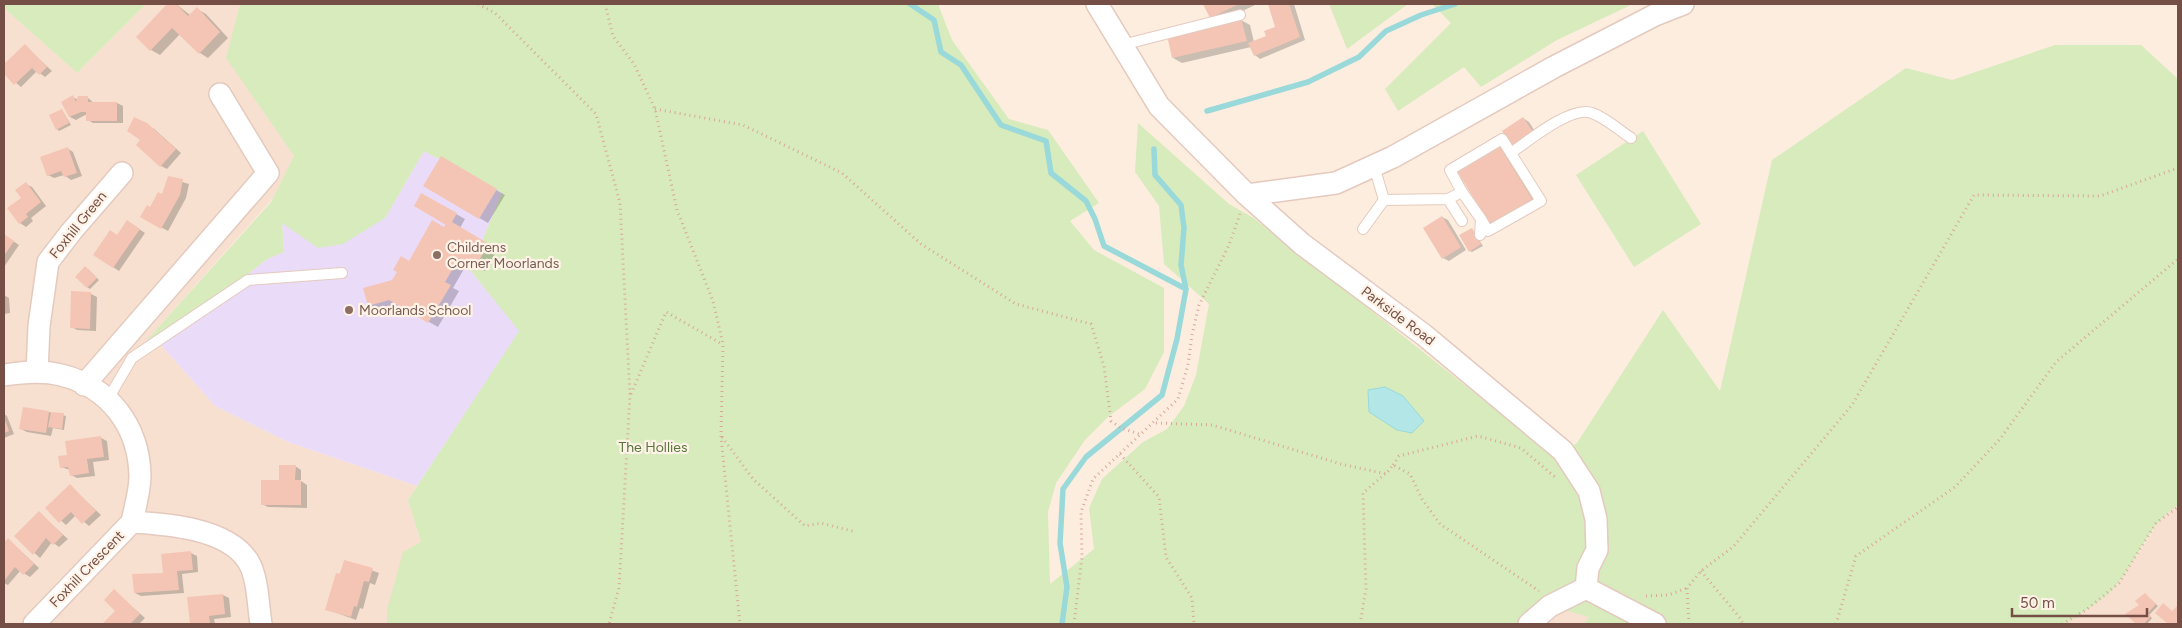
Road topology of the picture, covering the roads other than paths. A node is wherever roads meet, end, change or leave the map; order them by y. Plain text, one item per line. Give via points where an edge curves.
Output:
1 (1096, 4) edge
2 (1683, 4) edge
3 (1240, 15) dead end
4 (1122, 45) junction
5 (220, 94) dead end
6 (1631, 138) dead end
7 (1511, 153) junction
8 (1374, 166) junction
9 (122, 173) dead end
10 (1462, 192) junction
11 (1247, 195) junction
12 (1448, 199) junction
13 (1384, 200) junction
14 (1481, 219) junction
15 (1462, 221) dead end
16 (1363, 229) dead end
17 (1480, 235) dead end
18 (342, 273) dead end
19 (37, 372) junction
20 (4, 376) edge
21 (84, 385) junction
22 (108, 399) junction
23 (132, 522) junction
24 (1586, 588) junction
25 (34, 624) edge
26 (260, 624) edge
27 (1528, 624) edge
28 (1655, 624) edge

1 - 4 street, Parkside Road
2 - 8 street via 1554,67
3 - 4 lane
4 - 11 street, Parkside Road via 1160,106
5 - 21 street via 268,173
6 - 7 lane via 1592,113 1581,110
7 - 10 lane via 1502,139 1450,170
7 - 14 lane via 1541,201 1488,231
8 - 11 street via 1336,183
8 - 13 lane
9 - 19 street, Foxhill Green via 48,262 38,326
10 - 12 lane
10 - 14 lane
11 - 24 street, Parkside Road via 1302,244 1424,336 1563,451 1589,491 1596,519 1597,550 1588,568
12 - 13 lane
12 - 15 lane
13 - 16 lane
14 - 17 lane
18 - 22 lane via 248,280 132,358
19 - 20 street
19 - 21 street via 62,375
21 - 22 street
22 - 23 street via 124,417 136,445 140,477
23 - 25 street, Foxhill Crescent
23 - 26 street, Foxhill Crescent via 164,524 209,534 231,544 248,561 255,583
24 - 27 street via 1550,606
24 - 28 street

